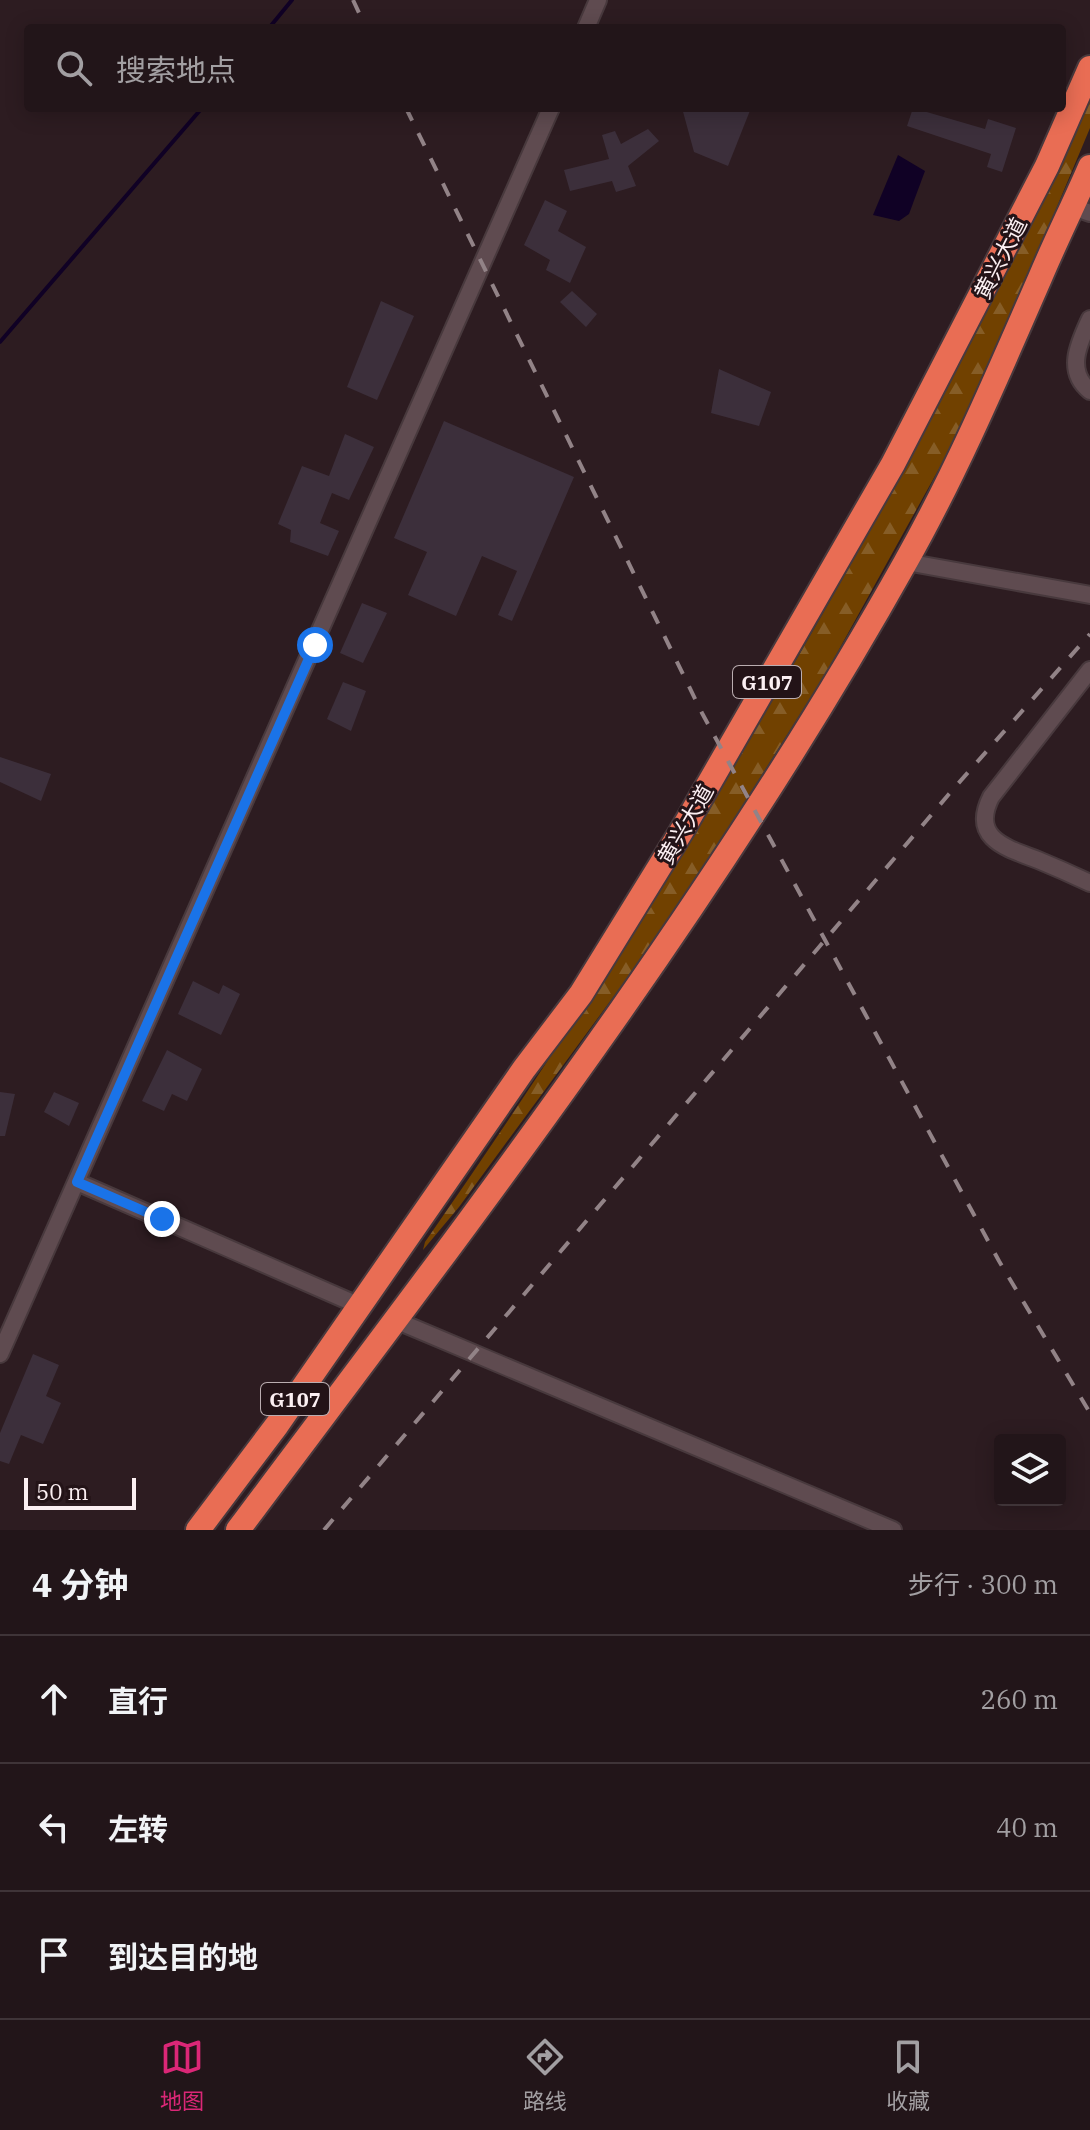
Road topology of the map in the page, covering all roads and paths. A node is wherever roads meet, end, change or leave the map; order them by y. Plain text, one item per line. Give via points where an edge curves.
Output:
1 (598, 0) edge
2 (588, 24) edge
3 (1090, 68) edge
4 (549, 112) edge
5 (1090, 167) edge
6 (1082, 210) edge
7 (1090, 319) edge
8 (1090, 391) edge
9 (906, 562) junction
10 (1090, 595) edge
11 (1090, 670) edge
12 (1090, 883) edge
13 (77, 1182) junction
14 (360, 1306) junction
15 (395, 1320) junction
16 (0, 1354) edge
17 (198, 1530) edge
18 (238, 1530) edge
19 (893, 1530) edge

1 - 2 street
3 - 14 highway, 黄兴大道 / G107 via 1047,166 914,426 681,832 581,994
4 - 13 street
5 - 6 highway, 黄兴大道 / G107
6 - 9 highway, 黄兴大道 / G107
7 - 8 street via 1075,361
9 - 10 street
9 - 15 highway, 黄兴大道 / G107 via 701,897
11 - 12 street via 991,797 985,817 1000,845
13 - 14 street
13 - 16 street
14 - 17 highway, 黄兴大道 / G107
15 - 18 highway, 黄兴大道 / G107
15 - 19 street

